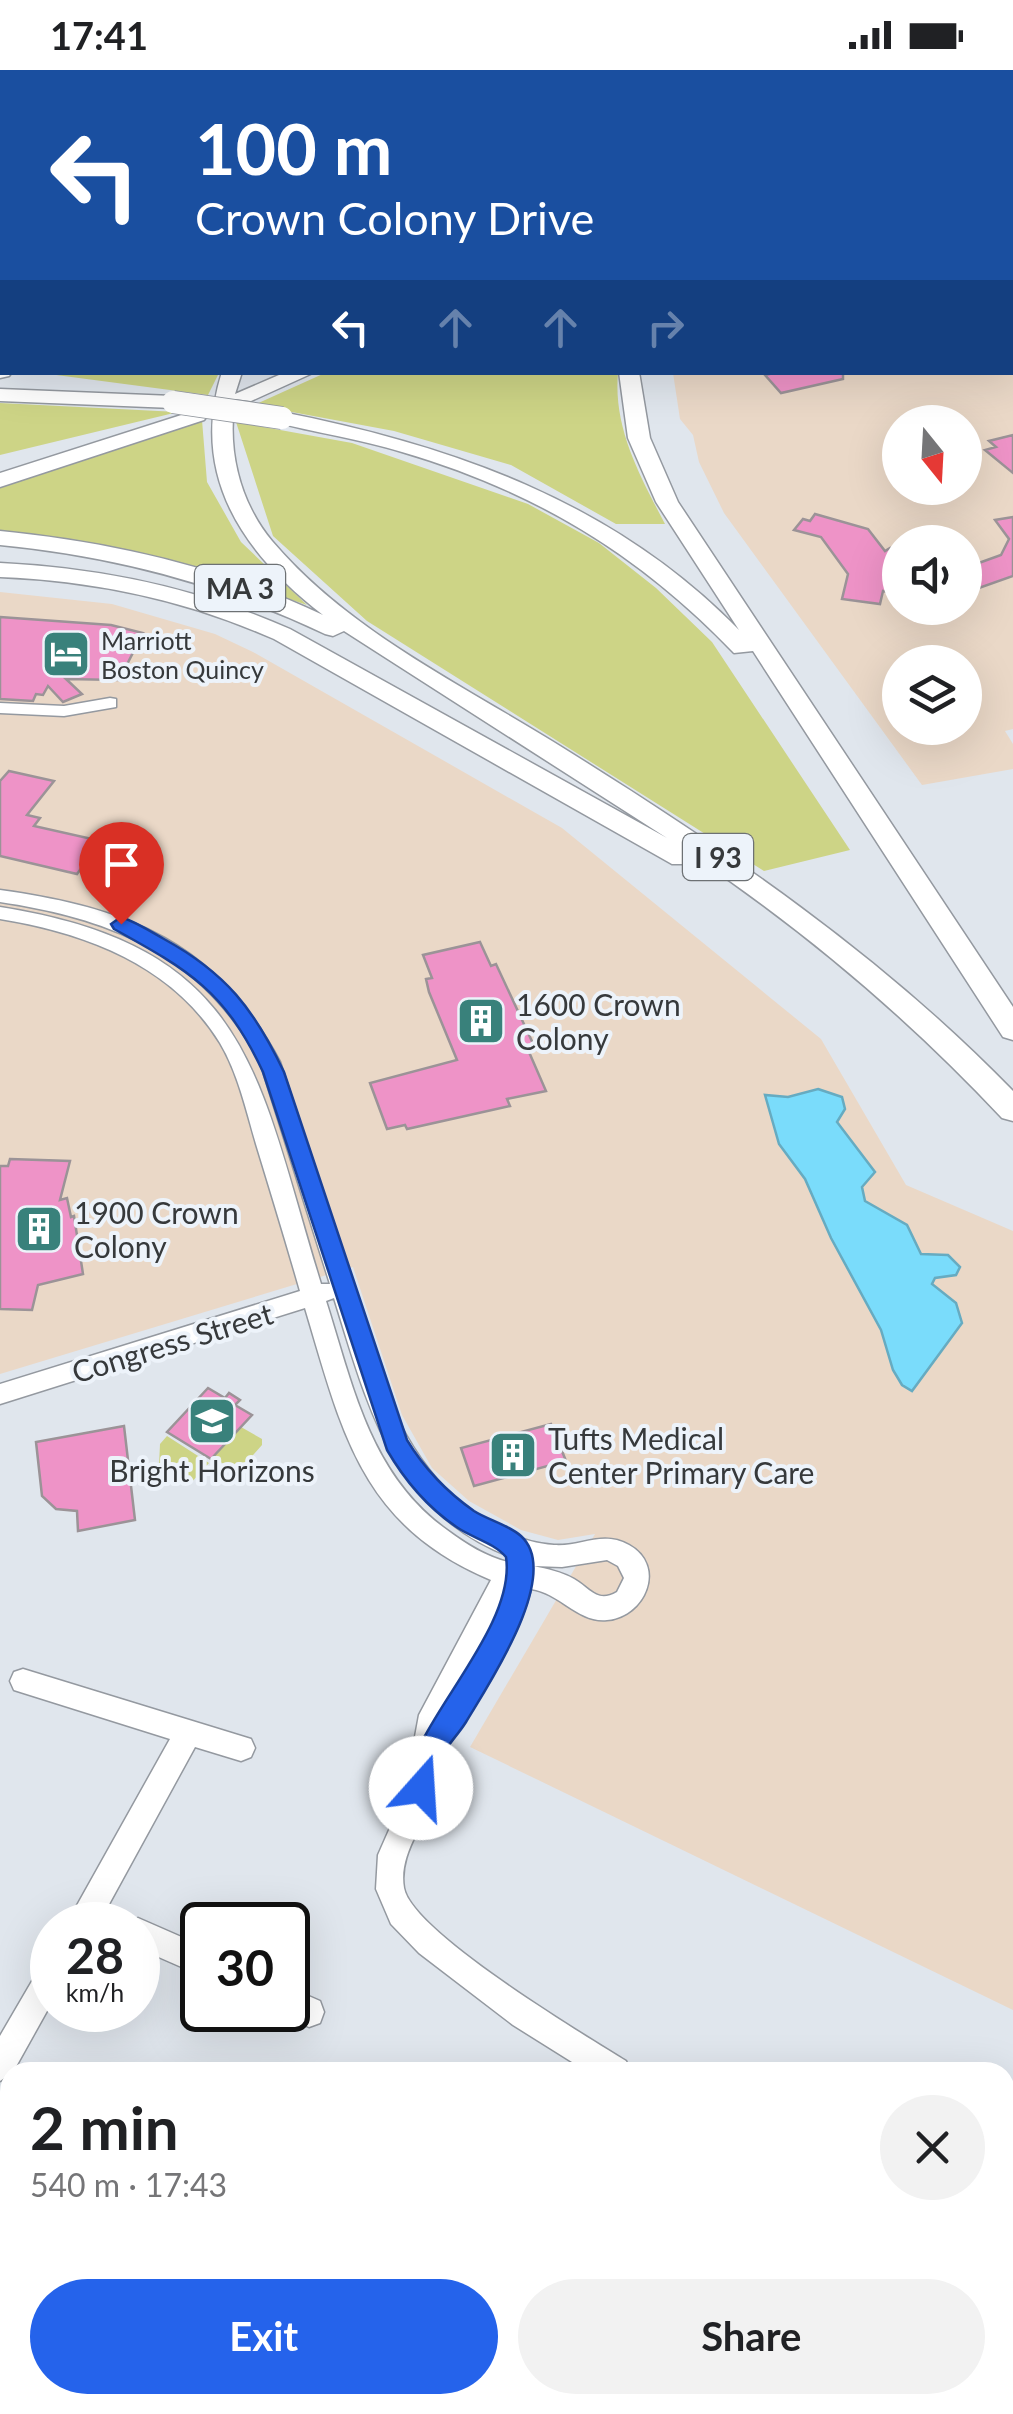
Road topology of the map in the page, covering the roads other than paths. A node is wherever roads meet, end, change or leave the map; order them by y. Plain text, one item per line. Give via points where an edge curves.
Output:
1 (21, 375) edge
2 (231, 375) edge
3 (299, 375) edge
4 (628, 375) edge
5 (0, 396) edge
6 (174, 400) junction
7 (239, 404) junction
8 (197, 415) junction
9 (0, 465) edge
10 (0, 480) edge
11 (0, 538) edge
12 (0, 570) edge
13 (462, 694) junction
14 (110, 703) dead end
15 (0, 708) edge
16 (844, 772) junction
17 (0, 896) edge
18 (0, 913) edge
19 (827, 935) junction
20 (1013, 1030) edge
21 (1013, 1110) edge
22 (342, 1285) junction
23 (314, 1296) junction
24 (0, 1394) edge
25 (514, 1545) junction
26 (590, 1550) junction
27 (514, 1575) junction
28 (576, 1596) junction
29 (22, 1681) dead end
30 (188, 1732) junction
31 (241, 1748) dead end
32 (93, 1902) edge
33 (30, 2013) edge
34 (2, 2062) edge
35 (600, 2062) edge

1 - 6 highway
2 - 13 highway, I 93 via 222,408 222,453 252,530 321,602
3 - 7 highway
4 - 16 highway via 634,420 657,483
5 - 6 highway
6 - 7 highway, bridge
7 - 8 highway, bridge
7 - 16 highway, bridge via 454,462 540,497 620,541 714,616
8 - 9 highway
8 - 10 highway
11 - 13 highway, MA 3 via 129,556 227,584 303,614
12 - 19 highway via 143,586 266,626
13 - 19 highway, I 93
14 - 15 street via 64,712
16 - 20 highway
17 - 22 street via 131,928 186,959 230,999 270,1062
18 - 23 street via 125,947 174,978 215,1018 247,1078
19 - 21 highway, I 93 via 929,1024
22 - 23 street, Congress Street
22 - 25 street via 385,1420 405,1460 456,1512
23 - 24 street, Congress Street
23 - 27 street via 354,1430 383,1485 434,1535 468,1558
25 - 26 street via 558,1556
25 - 27 street
26 - 28 street via 570,1572
26 - 28 street via 623,1554 634,1567 636,1588 610,1608 589,1606
27 - 28 street via 556,1583
27 - 35 street via 436,1707 418,1798 390,1864 390,1888 400,1914 428,1943
29 - 30 street
30 - 31 street
30 - 32 street
33 - 34 street

